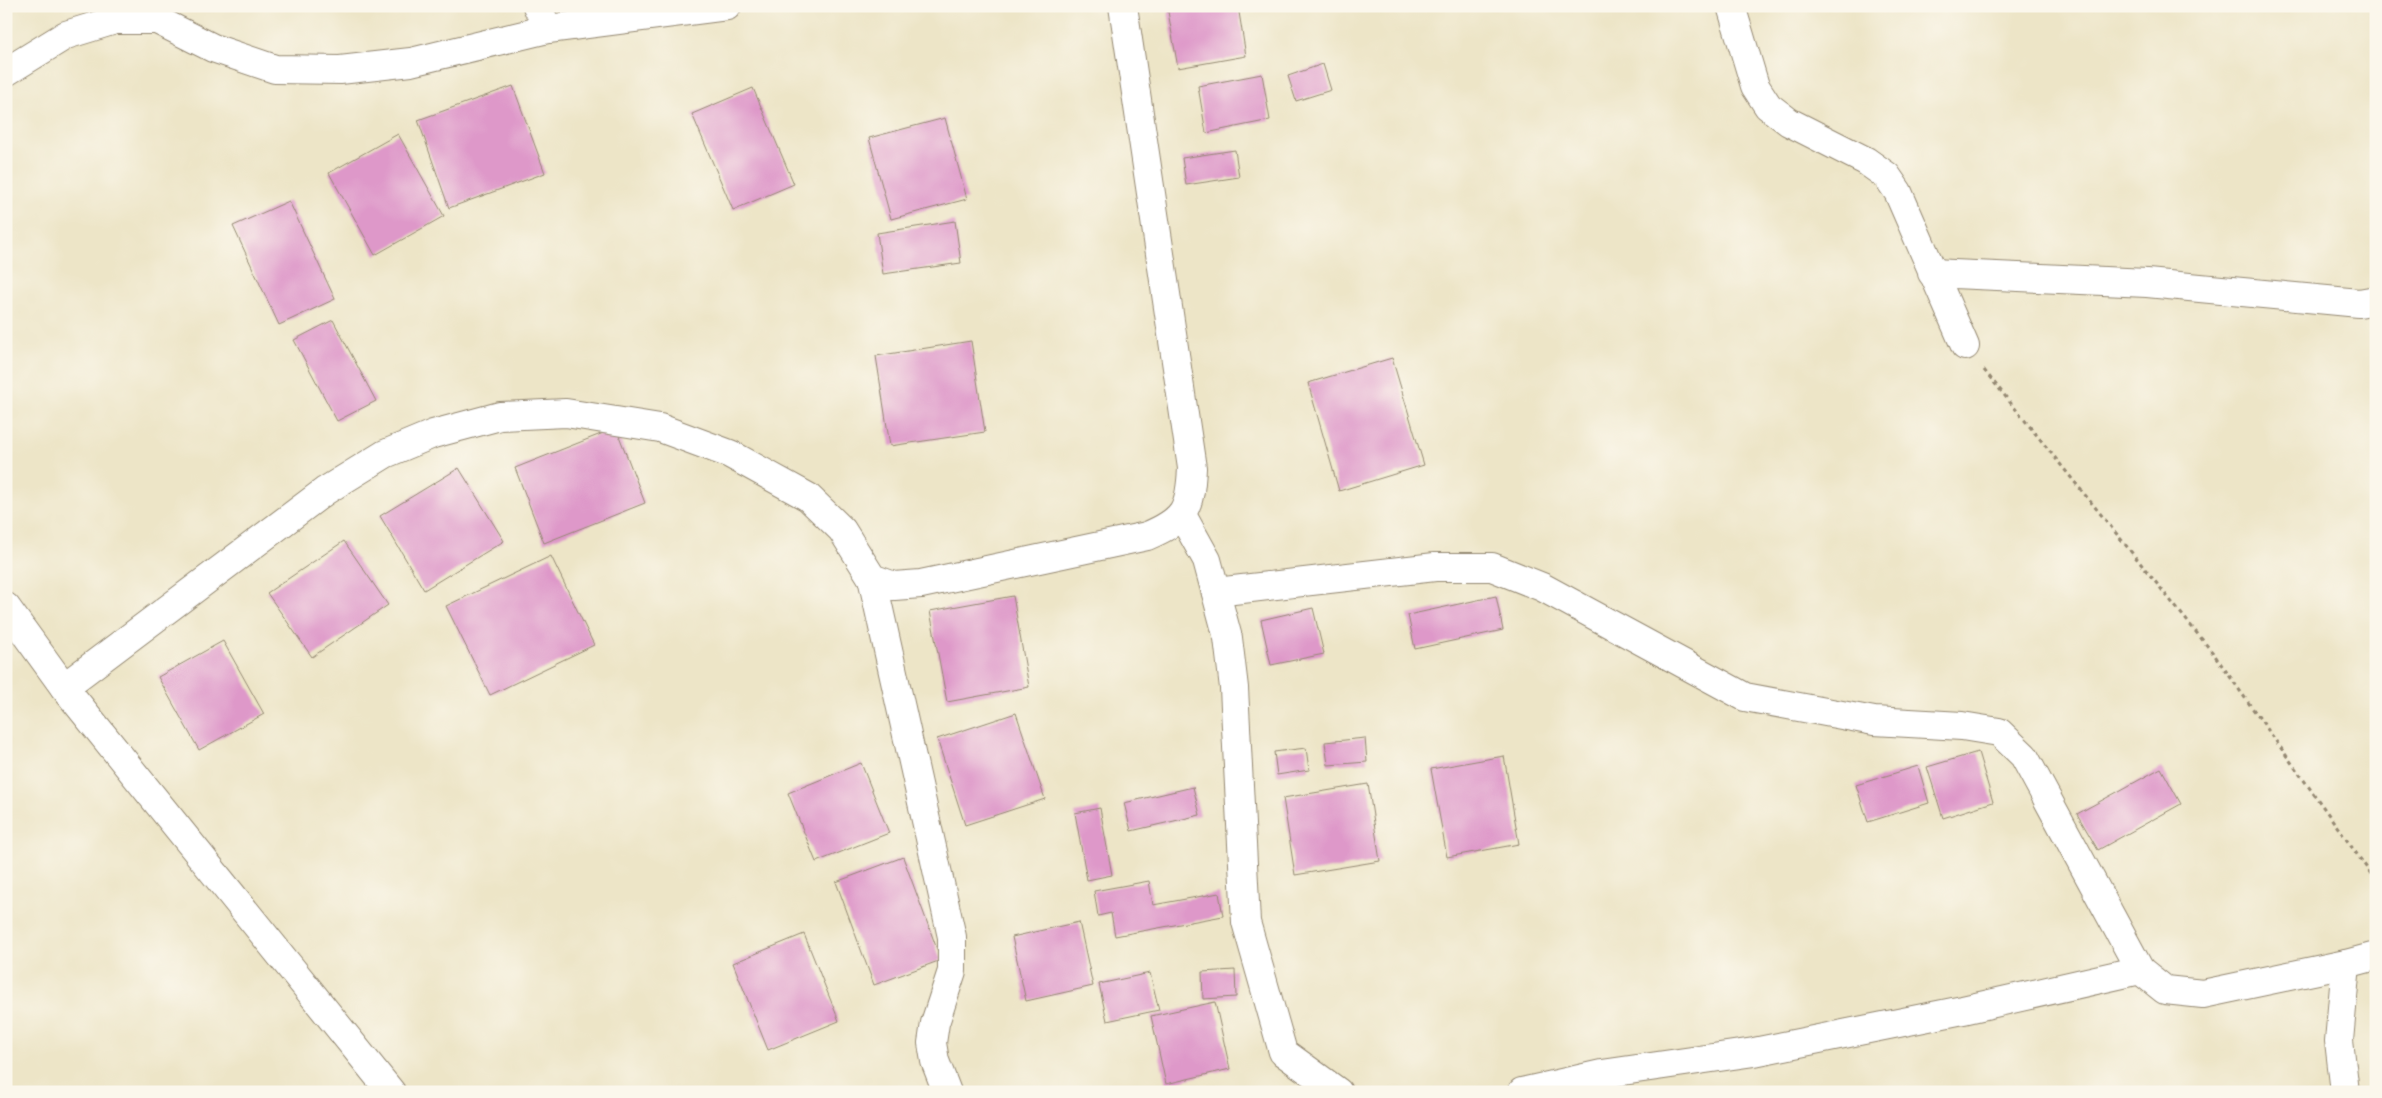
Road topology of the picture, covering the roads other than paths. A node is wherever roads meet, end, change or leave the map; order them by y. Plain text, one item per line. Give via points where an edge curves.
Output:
1 (727, 6) edge
2 (1123, 6) edge
3 (1731, 6) edge
4 (157, 13) edge
5 (543, 18) edge
6 (6, 72) edge
7 (1932, 273) junction
8 (2376, 300) edge
9 (1965, 346) road end
10 (1182, 515) junction
11 (872, 578) junction
12 (1216, 592) junction
13 (6, 607) edge
14 (64, 687) junction
15 (2376, 956) edge
16 (2346, 964) junction
17 (2140, 970) junction
18 (391, 1092) edge
19 (946, 1092) edge
20 (1338, 1092) edge
21 (1522, 1092) edge
22 (2345, 1092) edge

1 - 5 street
2 - 10 street via 1192,468 1191,492
3 - 7 street via 1755,86 1768,106 1789,122 1866,161 1887,176 1898,192
4 - 5 street via 212,48 275,69 340,70 411,62
4 - 6 street via 115,20 66,35
7 - 8 street via 2147,283 2360,303
7 - 9 street
10 - 11 street via 1168,527 1147,536 921,584 894,586
10 - 12 street via 1206,560
11 - 14 street via 842,530 808,496 730,454 660,428 566,413 500,416 432,434 385,454 325,491
11 - 19 street via 952,937 952,971 932,1043
12 - 17 street via 1435,567 1492,567 1542,587 1745,697 1874,721 1962,726 1999,732 2024,756
12 - 20 street via 1228,638 1234,688 1246,922 1282,1052
13 - 14 street
14 - 18 street
15 - 16 street
16 - 17 street via 2203,994 2165,990
16 - 22 street via 2339,1041
17 - 21 street via 1754,1052 1602,1074

